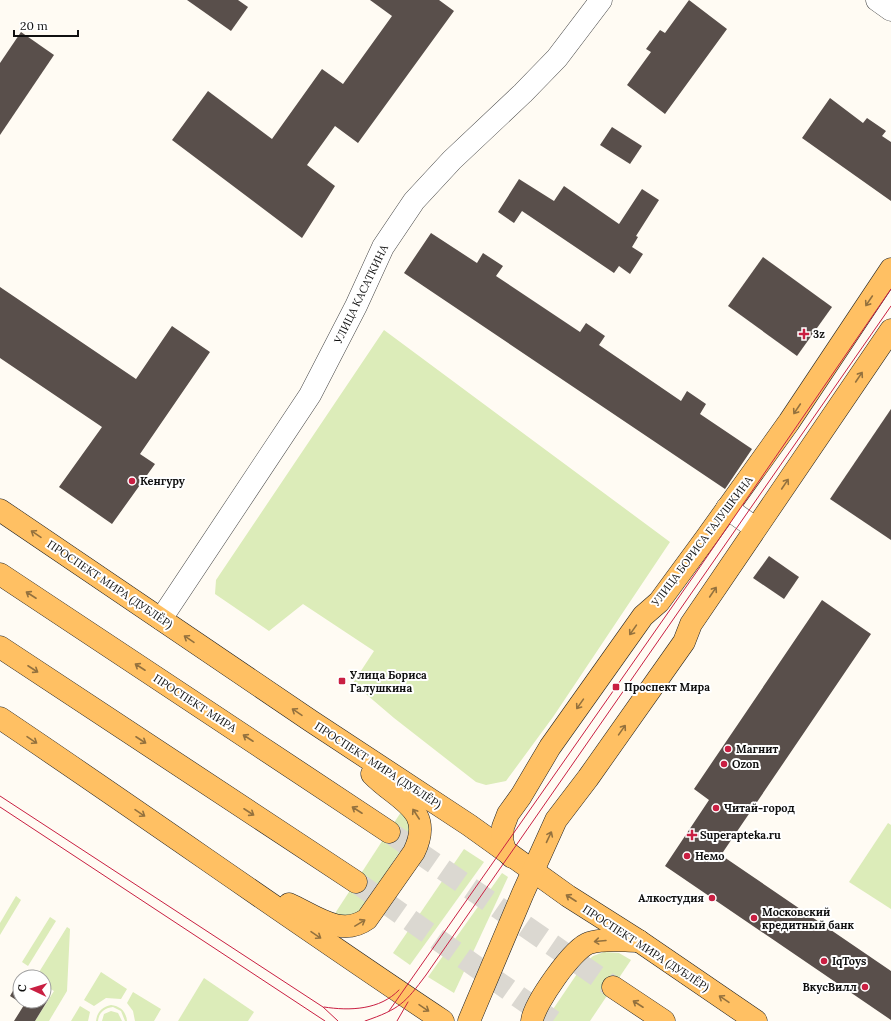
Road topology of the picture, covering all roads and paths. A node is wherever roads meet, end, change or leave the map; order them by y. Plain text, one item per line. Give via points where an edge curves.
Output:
1 (601, 0) edge
2 (877, 0) edge
3 (891, 10) edge
4 (891, 269) edge
5 (891, 330) edge
6 (727, 508) junction
7 (0, 510) edge
8 (755, 528) junction
9 (0, 574) edge
10 (161, 619) junction
11 (0, 647) edge
12 (0, 718) edge
13 (343, 742) junction
14 (521, 796) junction
15 (469, 825) junction
16 (389, 832) tunnel mouth
17 (510, 855) junction
18 (533, 872) junction
19 (356, 882) tunnel mouth
20 (247, 889) junction
21 (523, 893) junction
22 (639, 941) junction
23 (612, 988) tunnel mouth
24 (443, 1021) edge
25 (469, 1021) edge
26 (532, 1021) edge
27 (664, 1021) edge
28 (756, 1021) edge

1 - 10 street, УЛИЦА КАСАТКИНА via 557,58 452,160 414,201 383,247 310,395
2 - 3 street
4 -> 6 main road, УЛИЦА БОРИСА ГАЛУШКИНА via 789,422
8 -> 5 main road
6 - 8 street
6 -> 14 main road, УЛИЦА БОРИСА ГАЛУШКИНА via 659,602 643,616 550,747
10 -> 7 main road, ПРОСПЕКТ МИРА (ДУБЛЁР)
18 -> 8 main road via 556,820 684,642 691,624
16 -> 9 main road, ПРОСПЕКТ МИРА
13 -> 10 main road, ПРОСПЕКТ МИРА (ДУБЛЁР)
11 -> 19 main road
12 -> 20 main road via 154,822
13 - 15 main road, ПРОСПЕКТ МИРА (ДУБЛЁР)
20 -> 13 main road via 345,928 358,925 366,919 414,852 421,830 420,819 414,809 377,779
14 - 15 main road via 496,824 483,827
14 - 17 main road, УЛИЦА БОРИСА ГАЛУШКИНА via 504,827 502,840 505,850
15 - 17 main road, ПРОСПЕКТ МИРА (ДУБЛЁР)
17 - 18 main road, ПРОСПЕКТ МИРА (ДУБЛЁР)
17 - 21 main road via 522,872
18 - 21 main road
22 -> 18 main road, ПРОСПЕКТ МИРА (ДУБЛЁР)
20 -> 24 main road
21 - 25 main road
22 -> 26 main road via 600,941 588,943 578,950 569,958 536,1008
28 -> 22 main road, ПРОСПЕКТ МИРА (ДУБЛЁР)
27 -> 23 main road

